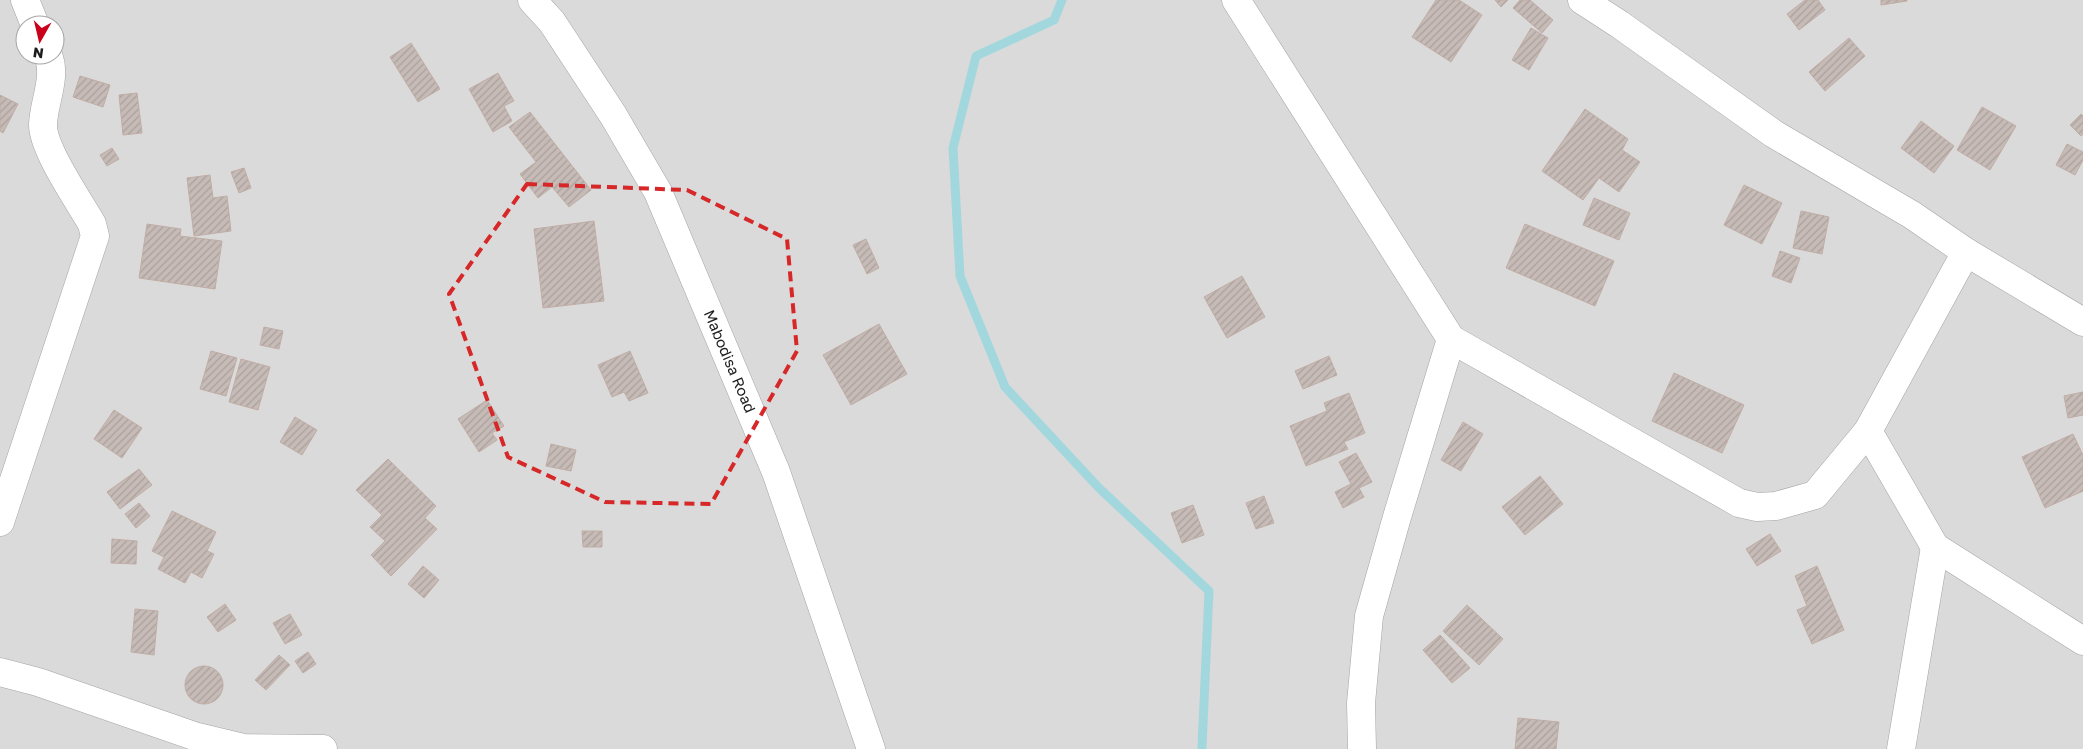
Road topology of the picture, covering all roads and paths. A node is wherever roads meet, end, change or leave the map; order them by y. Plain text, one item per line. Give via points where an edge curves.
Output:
1 (25, 0) edge
2 (532, 0) edge
3 (1236, 0) edge
4 (1582, 0) edge
5 (31, 15) edge
6 (51, 65) edge
7 (1966, 252) junction
8 (2083, 322) edge
9 (1451, 339) junction
10 (1868, 431) junction
11 (0, 522) edge
12 (1935, 546) junction
13 (2083, 641) edge
14 (0, 672) edge
15 (323, 749) edge
16 (871, 749) edge
17 (1362, 749) edge
18 (1901, 749) edge

1 - 5 street
2 - 16 street, Mabodisa Road via 552,22 658,192 776,472
3 - 9 street
4 - 7 street via 1774,134 1912,215
6 - 11 street via 43,124 48,146 92,224 95,236
7 - 8 street
7 - 10 street
9 - 10 street via 1739,503 1776,506 1815,495
9 - 17 street via 1369,616 1361,703
10 - 12 street
12 - 13 street
12 - 18 street
14 - 15 street via 194,736 244,748

